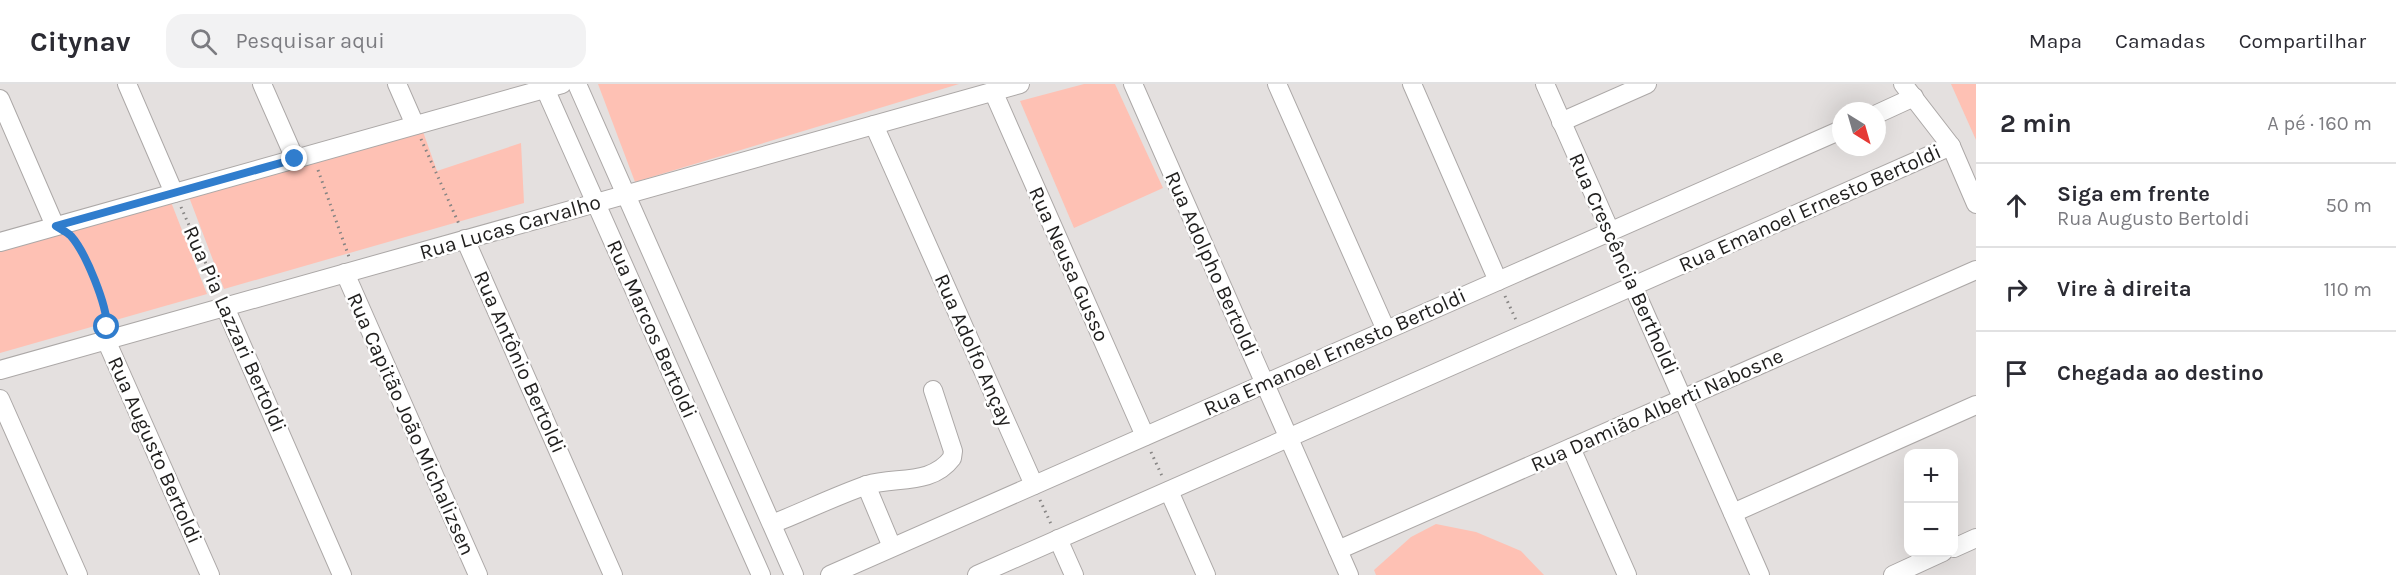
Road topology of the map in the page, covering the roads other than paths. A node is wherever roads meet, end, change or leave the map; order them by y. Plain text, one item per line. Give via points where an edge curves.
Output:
1 (127, 84) edge
2 (262, 84) edge
3 (397, 84) edge
4 (577, 84) edge
5 (1020, 84) edge
6 (1133, 84) edge
7 (1277, 84) edge
8 (1412, 84) edge
9 (1545, 84) edge
10 (1647, 84) edge
11 (550, 86) edge
12 (993, 91) junction
13 (1909, 91) edge
14 (0, 99) edge
15 (1886, 108) edge
16 (1562, 122) junction
17 (874, 124) junction
18 (415, 125) junction
19 (1832, 134) edge
20 (1951, 146) junction
21 (304, 156) junction
22 (174, 193) junction
23 (626, 194) junction
24 (596, 202) junction
25 (1976, 204) edge
26 (56, 226) junction
27 (1610, 231) junction
28 (465, 239) junction
29 (0, 242) edge
30 (1976, 270) edge
31 (349, 272) junction
32 (1498, 280) junction
33 (1634, 286) junction
34 (225, 307) junction
35 (1386, 330) junction
36 (106, 340) junction
37 (0, 370) edge
38 (1265, 383) junction
39 (933, 390) dead end
40 (0, 399) edge
41 (1683, 399) junction
42 (1976, 405) edge
43 (1145, 436) junction
44 (1289, 438) junction
45 (1571, 448) junction
46 (866, 485) junction
47 (1034, 485) junction
48 (1169, 491) junction
49 (1733, 513) junction
50 (772, 524) junction
51 (1976, 538) edge
52 (1058, 539) junction
53 (1958, 546) edge
54 (892, 547) junction
55 (1338, 550) junction
56 (1932, 557) edge
57 (78, 575) edge
58 (210, 575) edge
59 (342, 575) edge
60 (478, 575) edge
61 (614, 575) edge
62 (761, 575) edge
63 (794, 575) edge
64 (830, 575) edge
65 (977, 575) edge
66 (1074, 575) edge
67 (1206, 575) edge
68 (1349, 575) edge
69 (1627, 575) edge
70 (1760, 575) edge
71 (1893, 575) edge

1 - 22 street
2 - 21 street
3 - 18 street
4 - 23 street, Rua Marcos Bertoldi
5 - 12 street, Rua Lucas Carvalho
6 - 38 street, Rua Adolpho Bertoldi
7 - 35 street
8 - 32 street
9 - 16 street, Rua Crescência Bertholdi
10 - 16 street
11 - 18 street
11 - 24 street, Rua Marcos Bertoldi
12 - 17 street, Rua Lucas Carvalho
12 - 43 street, Rua Neusa Gusso
13 - 15 street
13 - 20 street
14 - 26 street
16 - 27 street, Rua Crescência Bertholdi
17 - 23 street, Rua Lucas Carvalho
17 - 47 street, Rua Adolfo Ançay
18 - 21 street
19 - 27 street, Rua Emanoel Ernesto Bertoldi
20 - 25 street
20 - 33 street, Rua Emanoel Ernesto Bertoldi
21 - 22 street
22 - 26 street
23 - 24 street, Rua Lucas Carvalho
23 - 50 street, Rua Marcos Bertoldi
24 - 28 street, Rua Lucas Carvalho
24 - 62 street, Rua Marcos Bertoldi
26 - 29 street
27 - 32 street, Rua Emanoel Ernesto Bertoldi
28 - 31 street, Rua Lucas Carvalho
28 - 61 street, Rua Antônio Bertoldi
30 - 41 street, Rua Damião Alberti Nabosne
31 - 34 street, Rua Lucas Carvalho
31 - 60 street, Rua Capitão João Michalizsen
32 - 35 street, Rua Emanoel Ernesto Bertoldi
33 - 41 street, Rua Crescência Bertholdi
33 - 44 street, Rua Emanoel Ernesto Bertoldi
34 - 36 street, Rua Lucas Carvalho
34 - 59 street, Rua Pia Lazzari Bertoldi
35 - 38 street, Rua Emanoel Ernesto Bertoldi
36 - 37 street, Rua Lucas Carvalho
36 - 58 street, Rua Augusto Bertoldi
38 - 43 street, Rua Emanoel Ernesto Bertoldi
38 - 44 street, Rua Adolpho Bertoldi
39 - 46 street via 952,458 940,470 924,477
40 - 57 street
41 - 45 street, Rua Damião Alberti Nabosne
41 - 49 street, Rua Crescência Bertholdi
42 - 49 street
43 - 47 street, Rua Emanoel Ernesto Bertoldi
44 - 48 street, Rua Emanoel Ernesto Bertoldi
44 - 55 street, Rua Adolpho Bertoldi
45 - 55 street, Rua Damião Alberti Nabosne
45 - 69 street
46 - 50 street
46 - 54 street
47 - 54 street, Rua Emanoel Ernesto Bertoldi
48 - 52 street, Rua Emanoel Ernesto Bertoldi
48 - 67 street
49 - 70 street, Rua Crescência Bertholdi
50 - 63 street, Rua Marcos Bertoldi
51 - 53 street
52 - 65 street, Rua Emanoel Ernesto Bertoldi
52 - 66 street
54 - 64 street, Rua Emanoel Ernesto Bertoldi
55 - 68 street, Rua Adolpho Bertoldi
56 - 71 street

